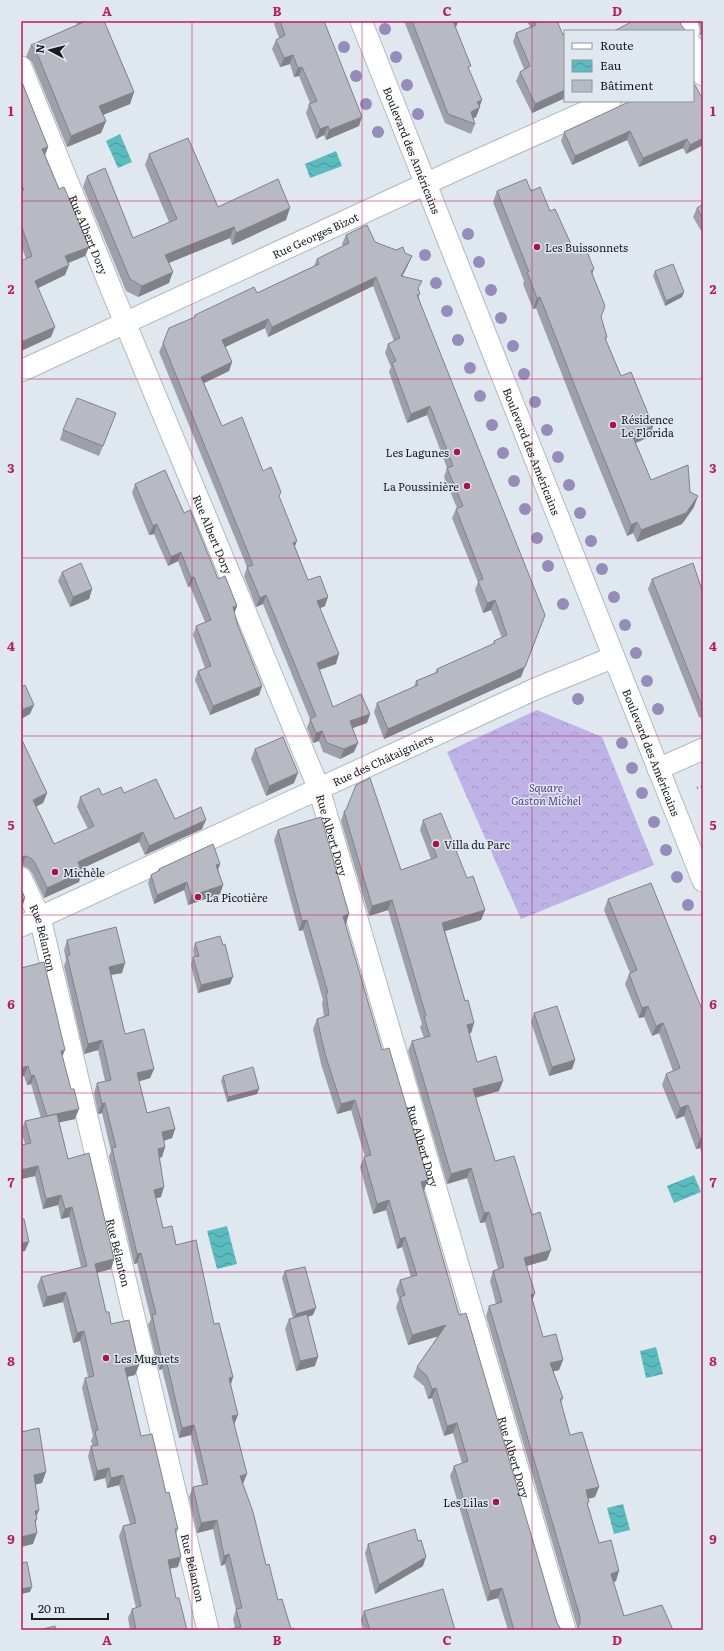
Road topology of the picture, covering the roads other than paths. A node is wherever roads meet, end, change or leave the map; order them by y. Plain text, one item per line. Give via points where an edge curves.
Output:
1 (362, 21) edge
2 (21, 68) edge
3 (608, 102) edge
4 (426, 184) junction
5 (125, 323) junction
6 (21, 371) edge
7 (614, 657) junction
8 (703, 749) edge
9 (658, 769) junction
10 (319, 789) junction
11 (21, 878) edge
12 (703, 881) edge
13 (30, 922) edge
14 (208, 1630) edge
15 (565, 1630) edge

1 - 4 street, Boulevard des Américains
2 - 5 street, Rue Albert Dory
3 - 4 street, Rue Georges Bizot
4 - 5 street, Rue Georges Bizot
4 - 7 street, Boulevard des Américains
5 - 6 street, Rue Georges Bizot
5 - 10 street, Rue Albert Dory
7 - 9 street, Boulevard des Américains
7 - 10 street, Rue des Châtaigniers via 535,689
8 - 9 street
9 - 12 street, Boulevard des Américains
10 - 13 street, Rue des Châtaigniers
10 - 15 street, Rue Albert Dory
11 - 13 street, Rue Bélanton
13 - 14 street, Rue Bélanton

